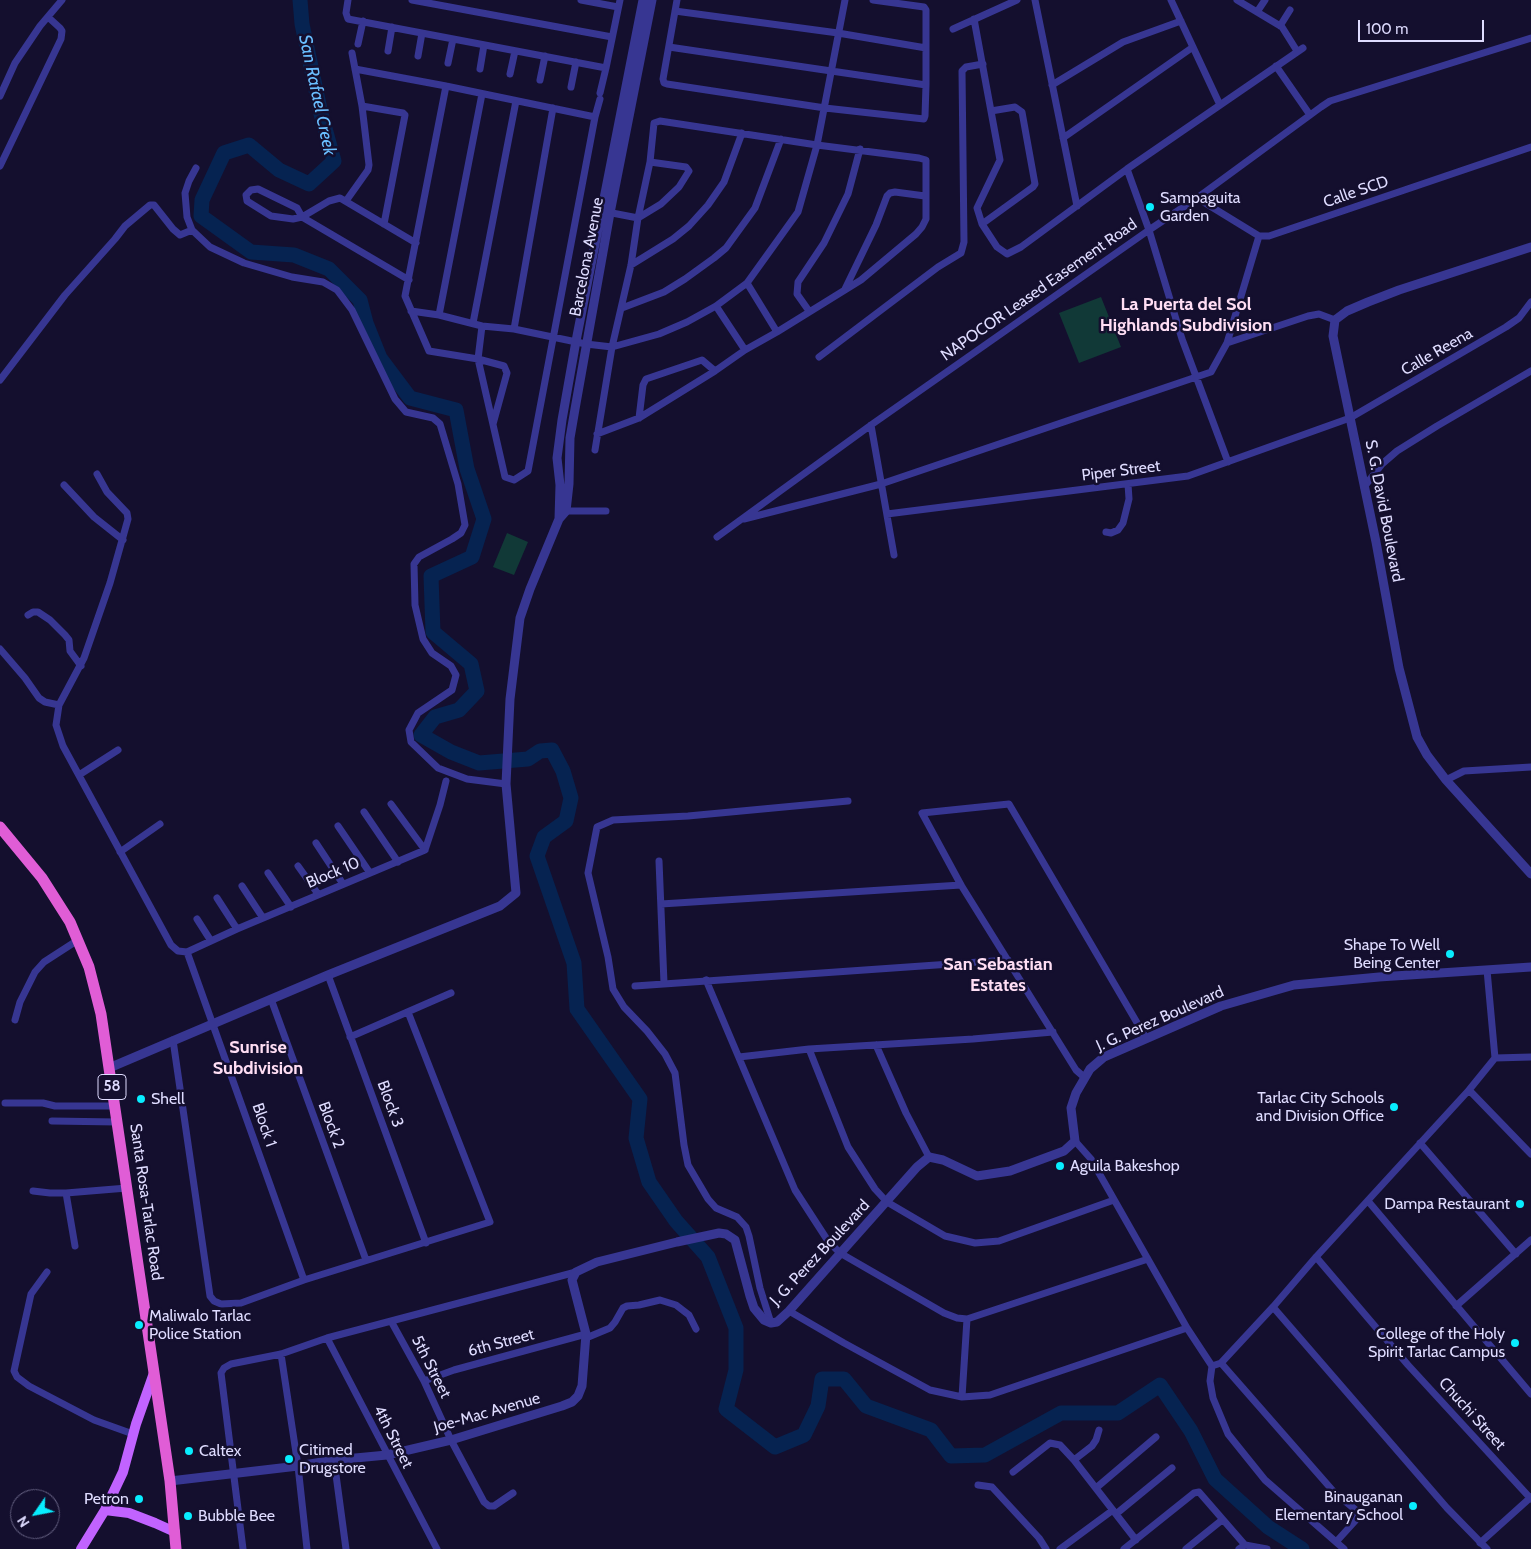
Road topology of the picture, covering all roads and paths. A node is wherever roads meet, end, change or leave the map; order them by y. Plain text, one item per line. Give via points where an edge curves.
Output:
1 (62, 0) edge
2 (348, 0) edge
3 (412, 0) edge
4 (581, 0) edge
5 (643, 0) edge
6 (652, 0) edge
7 (677, 0) edge
8 (845, 0) edge
9 (873, 0) edge
10 (1017, 0) edge
11 (1035, 0) edge
12 (1171, 0) edge
13 (1237, 0) edge
14 (1265, 0) edge
15 (619, 4) edge
16 (1290, 10) dead end
17 (675, 11) junction
18 (1257, 12) junction
19 (48, 17) junction
20 (974, 19) junction
21 (362, 21) junction
22 (1181, 21) junction
23 (1280, 26) junction
24 (392, 27) junction
25 (953, 29) dead end
26 (422, 33) junction
27 (838, 34) junction
28 (612, 37) junction
29 (1531, 38) edge
30 (454, 39) junction
31 (358, 44) dead end
32 (484, 44) junction
33 (668, 47) junction
34 (1193, 47) junction
35 (926, 48) junction
36 (515, 50) junction
37 (388, 51) dead end
38 (352, 53) dead end
39 (418, 56) dead end
40 (545, 56) junction
41 (576, 62) junction
42 (448, 63) dead end
43 (983, 64) junction
44 (1276, 66) junction
45 (606, 68) junction
46 (355, 69) junction
47 (480, 69) dead end
48 (833, 70) junction
49 (510, 74) dead end
50 (540, 80) dead end
51 (926, 85) junction
52 (1052, 85) junction
53 (446, 86) junction
54 (571, 87) dead end
55 (482, 94) junction
56 (0, 96) edge
57 (516, 101) junction
58 (1220, 105) junction
59 (362, 106) junction
60 (554, 108) junction
61 (825, 108) junction
62 (991, 111) junction
63 (1310, 115) junction
64 (595, 117) junction
65 (742, 133) junction
66 (780, 138) junction
67 (1063, 138) junction
68 (0, 145) edge
69 (817, 145) junction
70 (1531, 147) edge
71 (860, 149) junction
72 (7, 151) junction
73 (650, 162) junction
74 (0, 166) edge
75 (196, 168) dead end
76 (1128, 169) junction
77 (925, 196) junction
78 (1197, 198) junction
79 (346, 201) junction
80 (1077, 206) junction
81 (977, 208) junction
82 (964, 210) junction
83 (606, 212) junction
84 (302, 217) junction
85 (638, 218) junction
86 (384, 224) junction
87 (982, 224) junction
88 (192, 230) junction
89 (1149, 230) junction
90 (1259, 236) junction
91 (416, 243) junction
92 (1531, 247) edge
93 (631, 264) junction
94 (408, 280) junction
95 (748, 283) junction
96 (845, 289) junction
97 (1531, 302) edge
98 (716, 306) junction
99 (622, 308) junction
100 (411, 311) junction
101 (809, 312) junction
102 (439, 315) junction
103 (1335, 320) junction
104 (473, 323) junction
105 (482, 326) junction
106 (514, 329) junction
107 (777, 332) junction
108 (553, 337) junction
109 (576, 342) junction
110 (1227, 343) junction
111 (586, 344) junction
112 (612, 347) junction
113 (745, 350) junction
114 (819, 357) dead end
115 (478, 360) junction
116 (714, 371) junction
117 (1531, 371) edge
118 (1197, 377) junction
119 (0, 380) edge
120 (639, 418) junction
121 (1350, 418) junction
122 (493, 425) junction
123 (871, 425) junction
124 (597, 434) junction
125 (595, 450) dead end
126 (1228, 462) junction
127 (97, 474) dead end
128 (565, 484) junction
129 (881, 484) junction
130 (1128, 484) junction
131 (64, 486) dead end
132 (1364, 487) junction
133 (606, 511) dead end
134 (562, 513) junction
135 (887, 514) junction
136 (738, 520) junction
137 (1106, 532) dead end
138 (717, 537) dead end
139 (123, 540) junction
140 (894, 555) dead end
141 (28, 615) dead end
142 (0, 649) edge
143 (81, 666) junction
144 (59, 705) junction
145 (118, 750) dead end
146 (1531, 766) edge
147 (79, 775) junction
148 (506, 780) junction
149 (1446, 780) junction
150 (446, 781) dead end
151 (848, 801) dead end
152 (391, 804) dead end
153 (364, 812) dead end
154 (160, 824) dead end
155 (338, 826) dead end
156 (0, 827) edge
157 (316, 843) dead end
158 (425, 850) junction
159 (120, 852) junction
160 (659, 861) dead end
161 (398, 862) junction
162 (298, 866) dead end
163 (268, 873) dead end
164 (370, 873) junction
165 (1531, 874) edge
166 (343, 884) junction
167 (961, 885) junction
168 (242, 886) dead end
169 (318, 894) junction
170 (217, 898) dead end
171 (661, 904) junction
172 (291, 907) junction
173 (264, 918) junction
174 (197, 919) dead end
175 (237, 929) junction
176 (78, 940) junction
177 (211, 941) junction
178 (187, 952) junction
179 (1008, 960) junction
180 (1531, 967) edge
181 (1487, 970) junction
182 (328, 975) junction
183 (706, 980) junction
184 (664, 983) junction
185 (635, 986) dead end
186 (451, 993) dead end
187 (271, 999) junction
188 (408, 1012) junction
189 (15, 1020) dead end
190 (214, 1025) junction
191 (1053, 1032) junction
192 (350, 1037) junction
193 (1146, 1038) junction
194 (174, 1040) junction
195 (876, 1045) junction
196 (809, 1049) junction
197 (739, 1057) junction
198 (1531, 1057) edge
199 (1495, 1058) junction
200 (109, 1068) junction
201 (1084, 1077) junction
202 (1469, 1090) junction
203 (5, 1103) dead end
204 (115, 1106) junction
205 (52, 1121) dead end
206 (117, 1122) junction
207 (1076, 1141) junction
208 (1420, 1143) junction
209 (1531, 1154) edge
210 (928, 1158) junction
211 (127, 1188) junction
212 (33, 1191) dead end
213 (66, 1193) junction
214 (1114, 1200) junction
215 (1368, 1201) junction
216 (887, 1202) junction
217 (1531, 1240) edge
218 (426, 1242) junction
219 (75, 1246) dead end
220 (840, 1253) junction
221 (1516, 1254) junction
222 (1316, 1257) junction
223 (1148, 1259) junction
224 (366, 1260) junction
225 (47, 1272) dead end
226 (576, 1272) junction
227 (304, 1280) junction
228 (1456, 1306) junction
229 (1272, 1307) junction
230 (789, 1311) junction
231 (968, 1319) junction
232 (391, 1321) junction
233 (771, 1323) junction
234 (1187, 1328) junction
235 (696, 1330) dead end
236 (586, 1336) junction
237 (327, 1338) junction
238 (280, 1354) junction
239 (1221, 1363) junction
240 (1212, 1366) junction
241 (154, 1373) junction
242 (424, 1381) junction
243 (1531, 1394) edge
244 (962, 1397) junction
245 (1099, 1430) dead end
246 (133, 1434) junction
247 (1156, 1437) dead end
248 (451, 1440) junction
249 (387, 1455) junction
250 (334, 1460) junction
251 (1074, 1460) junction
252 (298, 1466) junction
253 (1172, 1468) dead end
254 (1013, 1472) dead end
255 (234, 1473) junction
256 (170, 1481) junction
257 (978, 1485) dead end
258 (1096, 1488) junction
259 (513, 1493) dead end
260 (1531, 1498) edge
261 (105, 1510) junction
262 (1115, 1512) junction
263 (1222, 1520) junction
264 (175, 1532) junction
265 (1136, 1540) junction
266 (1336, 1542) junction
267 (1480, 1543) junction
268 (1242, 1547) edge
269 (81, 1549) edge
270 (176, 1549) edge
271 (243, 1549) edge
272 (307, 1549) edge
273 (346, 1549) edge
274 (437, 1549) edge
275 (1046, 1549) edge
276 (1060, 1549) edge
277 (1124, 1549) edge
278 (1186, 1549) edge
279 (1267, 1549) edge
280 (1344, 1549) edge
281 (1487, 1549) edge

1 - 19 street
2 - 21 street via 348,18
3 - 28 street
4 - 15 street
5 - 83 street, Barcelona Avenue
6 - 83 street, Barcelona Avenue
7 - 17 street
8 - 27 street
9 - 35 street via 924,7 927,12
10 - 20 street
11 - 52 street
12 - 22 street
13 - 18 street
14 - 18 street
15 - 28 street
16 - 23 street
17 - 27 street
17 - 33 street
18 - 23 street
19 - 56 street via 15,63
19 - 72 street via 62,31 61,39
20 - 25 street
20 - 43 street
21 - 24 street
21 - 31 street
22 - 34 street
22 - 52 street via 1131,38
23 - 44 street via 1300,50
24 - 26 street
24 - 37 street
26 - 30 street
26 - 39 street
27 - 35 street
27 - 48 street
28 - 45 street
29 - 63 street, NAPOCOR Leased Easement Road via 1330,101
30 - 32 street
30 - 42 street
32 - 36 street
32 - 47 street
33 - 48 street
33 - 61 street via 663,79 666,84
34 - 58 street
34 - 67 street
35 - 51 street
36 - 40 street
36 - 49 street
38 - 46 street
40 - 41 street
40 - 50 street
41 - 45 street
41 - 54 street
43 - 62 street
43 - 82 street via 966,67 962,71
44 - 58 street
44 - 63 street
45 - 64 street
46 - 53 street
46 - 59 street
48 - 51 street
48 - 61 street
51 - 61 street via 925,116 921,120
52 - 67 street
53 - 55 street
53 - 91 street
55 - 57 street
55 - 102 street
57 - 60 street
57 - 104 street
58 - 76 street
59 - 79 street via 368,170
59 - 86 street via 405,115
60 - 64 street
60 - 106 street
61 - 69 street
62 - 81 street via 1000,160
62 - 87 street via 1015,107 1022,112 1035,184
63 - 78 street, NAPOCOR Leased Easement Road
64 - 108 street
65 - 66 street
65 - 73 street via 657,121 654,123
65 - 93 street via 724,182 708,205 673,239
66 - 69 street
66 - 99 street via 755,208 726,248 664,292
67 - 80 street
68 - 72 street
69 - 71 street
69 - 95 street via 794,220
70 - 90 street, Calle SCD via 1269,236
71 - 77 street via 926,160
71 - 101 street via 848,194 824,243 798,282 797,294
72 - 74 street
73 - 85 street
73 - 85 street via 686,167 689,171 661,204
75 - 88 street via 185,193
76 - 80 street
76 - 89 street
77 - 96 street via 926,219 916,234
77 - 96 street via 895,192 887,196
78 - 89 street, NAPOCOR Leased Easement Road
78 - 90 street
79 - 84 street via 335,199
79 - 86 street
80 - 87 street via 1007,254 997,247
81 - 82 street
81 - 87 street
82 - 114 street via 961,253
83 - 85 street
83 - 109 street, Barcelona Avenue
83 - 111 street, Barcelona Avenue
84 - 84 street via 297,208 258,189 246,195 247,201 271,216
84 - 94 street
85 - 93 street
86 - 91 street
88 - 119 street via 180,235 154,205 150,205 125,226 65,295
88 - 148 street via 210,247 244,263 323,282 337,290 352,310 394,399 406,412 433,418 440,424 458,484 465,525 452,540 419,557 414,564 415,606 423,639 432,653 451,666 456,675 452,690 418,713 408,730 411,742 438,768 467,779
89 - 118 street
89 - 123 street, NAPOCOR Leased Easement Road
90 - 110 street
91 - 94 street
92 - 103 street via 1399,290 1354,308
93 - 99 street
94 - 100 street via 405,292
95 - 98 street
95 - 107 street
96 - 101 street
97 - 121 street, Calle Reena via 1506,328
98 - 112 street via 658,334
98 - 113 street
99 - 112 street
100 - 102 street
100 - 115 street via 429,351
101 - 107 street
102 - 104 street
103 - 110 street via 1319,314 1308,316
103 - 121 street, S. G. David Boulevard via 1333,336
104 - 105 street
105 - 106 street
105 - 115 street
106 - 108 street
107 - 113 street
108 - 109 street
108 - 122 street via 528,471 514,480 505,477
109 - 111 street
109 - 128 street, Barcelona Avenue via 557,458
110 - 118 street via 1211,372
111 - 112 street
111 - 128 street, Barcelona Avenue
112 - 124 street
113 - 116 street
115 - 122 street
115 - 122 street via 504,366 507,373
116 - 120 street
116 - 120 street via 702,360 646,379
117 - 132 street via 1397,451
118 - 126 street
118 - 129 street
120 - 124 street
121 - 126 street, Piper Street
121 - 132 street, S. G. David Boulevard
123 - 129 street
123 - 136 street, NAPOCOR Leased Easement Road
124 - 125 street
126 - 130 street, Piper Street via 1188,476
127 - 139 street via 107,492 128,513
128 - 134 street, Barcelona Avenue
129 - 135 street
129 - 136 street
130 - 135 street, Piper Street
130 - 137 street via 1129,499 1122,523 1118,530
131 - 139 street via 94,517
132 - 149 street, S. G. David Boulevard via 1409,713 1417,738
133 - 134 street
134 - 148 street, Barcelona Avenue via 520,618 510,699
135 - 140 street
136 - 138 street, NAPOCOR Leased Easement Road
139 - 143 street
141 - 143 street via 38,612 50,620 65,635 70,651
142 - 144 street via 40,698
143 - 144 street
144 - 147 street via 56,725
145 - 147 street
146 - 149 street via 1464,772
147 - 159 street
148 - 182 street, Barcelona Avenue via 516,893 500,906
149 - 165 street, S. G. David Boulevard
150 - 158 street
151 - 233 street via 613,820 597,828 588,873 613,989 624,1007 665,1054 675,1073 688,1165 716,1208 737,1217 746,1227
152 - 158 street
153 - 161 street
154 - 159 street
155 - 164 street
156 - 176 highway, Santa Rosa-Tarlac Road / 58 via 42,878
157 - 166 street
158 - 161 street, Block 10
159 - 178 street via 171,945 178,951
160 - 171 street
161 - 164 street, Block 10
162 - 169 street
163 - 172 street
164 - 166 street, Block 10
166 - 169 street, Block 10
167 - 171 street
167 - 179 street
167 - 193 street via 922,813 1009,804
168 - 173 street
169 - 172 street, Block 10
170 - 175 street
171 - 184 street
172 - 173 street, Block 10
173 - 175 street, Block 10
174 - 177 street
175 - 177 street, Block 10
176 - 189 street via 44,962 35,972
176 - 200 highway, Santa Rosa-Tarlac Road / 58 via 101,1014
177 - 178 street, Block 10
178 - 190 street, Block 1
179 - 183 street
179 - 191 street
180 - 181 street, J. G. Perez Boulevard
181 - 193 street, J. G. Perez Boulevard via 1294,985 1221,1006
181 - 199 street
182 - 187 street
182 - 192 street, Block 3
183 - 184 street
183 - 197 street
184 - 185 street
186 - 188 street
187 - 190 street
187 - 224 street, Block 2
188 - 192 street
188 - 218 street via 490,1222
190 - 194 street
190 - 227 street, Block 1
191 - 195 street
191 - 201 street via 1076,1070
192 - 218 street, Block 3
193 - 201 street, J. G. Perez Boulevard via 1104,1057
194 - 200 street
194 - 227 street via 210,1296 221,1304 241,1303
195 - 196 street
195 - 210 street
196 - 197 street
196 - 216 street via 848,1147
197 - 220 street via 795,1190 828,1241
198 - 199 street
199 - 202 street
200 - 204 highway, Santa Rosa-Tarlac Road / 58
201 - 207 street, J. G. Perez Boulevard via 1071,1108
202 - 208 street
202 - 209 street
203 - 204 street
204 - 206 highway, Santa Rosa-Tarlac Road / 58
205 - 206 street
206 - 211 highway, Santa Rosa-Tarlac Road / 58
207 - 210 street via 1064,1151 991,1175 977,1176 943,1160
207 - 214 street via 1091,1159
208 - 215 street
208 - 221 street
210 - 216 street, J. G. Perez Boulevard via 916,1167
211 - 213 street
211 - 241 highway, Santa Rosa-Tarlac Road / 58
212 - 213 street
213 - 219 street
214 - 216 street via 999,1241 975,1243 944,1236
214 - 223 street
215 - 222 street
215 - 228 street
216 - 220 street, J. G. Perez Boulevard
217 - 221 street
218 - 224 street
220 - 230 street, J. G. Perez Boulevard
220 - 231 street via 944,1313
221 - 228 street
222 - 229 street
222 - 260 street, Chuchi Street via 1408,1365
223 - 231 street
223 - 234 street
224 - 227 street
225 - 246 street via 32,1294 14,1370 17,1377 94,1420
226 - 232 street
226 - 233 street, J. G. Perez Boulevard via 597,1262 677,1242 726,1234 735,1240 754,1308
226 - 236 street, Joe-Mac Avenue via 572,1280
228 - 243 street
229 - 239 street
229 - 267 street
230 - 233 street, J. G. Perez Boulevard
230 - 244 street via 930,1390
231 - 244 street
232 - 237 street
232 - 242 street, 5th Street
234 - 240 street
234 - 244 street via 990,1395
235 - 236 street, 6th Street via 689,1315 676,1305 660,1300 627,1306 610,1328
236 - 242 street, 6th Street via 472,1365
236 - 248 street, Joe-Mac Avenue via 582,1386 572,1402
237 - 238 street
237 - 249 street, 4th Street
238 - 252 street
238 - 255 street via 232,1364 221,1373
239 - 240 street
239 - 266 street via 1334,1492 1357,1511 1356,1520
240 - 266 street via 1213,1398 1228,1434 1265,1480
241 - 246 main road
241 - 256 highway, Santa Rosa-Tarlac Road / 58
242 - 248 street, 5th Street
245 - 251 street via 1092,1446
246 - 261 main road via 123,1472
247 - 258 street
248 - 249 street, Joe-Mac Avenue
248 - 259 street, 5th Street via 484,1502 494,1506
249 - 250 street, Joe-Mac Avenue
249 - 274 street, 4th Street
250 - 252 street, Joe-Mac Avenue
250 - 273 street
251 - 254 street via 1060,1445 1050,1444
251 - 258 street
252 - 255 street, Joe-Mac Avenue
252 - 272 street
253 - 262 street
255 - 256 street, Joe-Mac Avenue
255 - 271 street
256 - 264 highway, Santa Rosa-Tarlac Road / 58
257 - 275 street via 992,1487
258 - 262 street
260 - 267 street
261 - 264 main road via 129,1513
261 - 269 main road
262 - 265 street
262 - 276 street
263 - 265 street via 1199,1492 1194,1493
263 - 268 street
263 - 278 street
264 - 270 highway, Santa Rosa-Tarlac Road / 58
265 - 277 street
266 - 280 street
267 - 281 street
268 - 279 street

